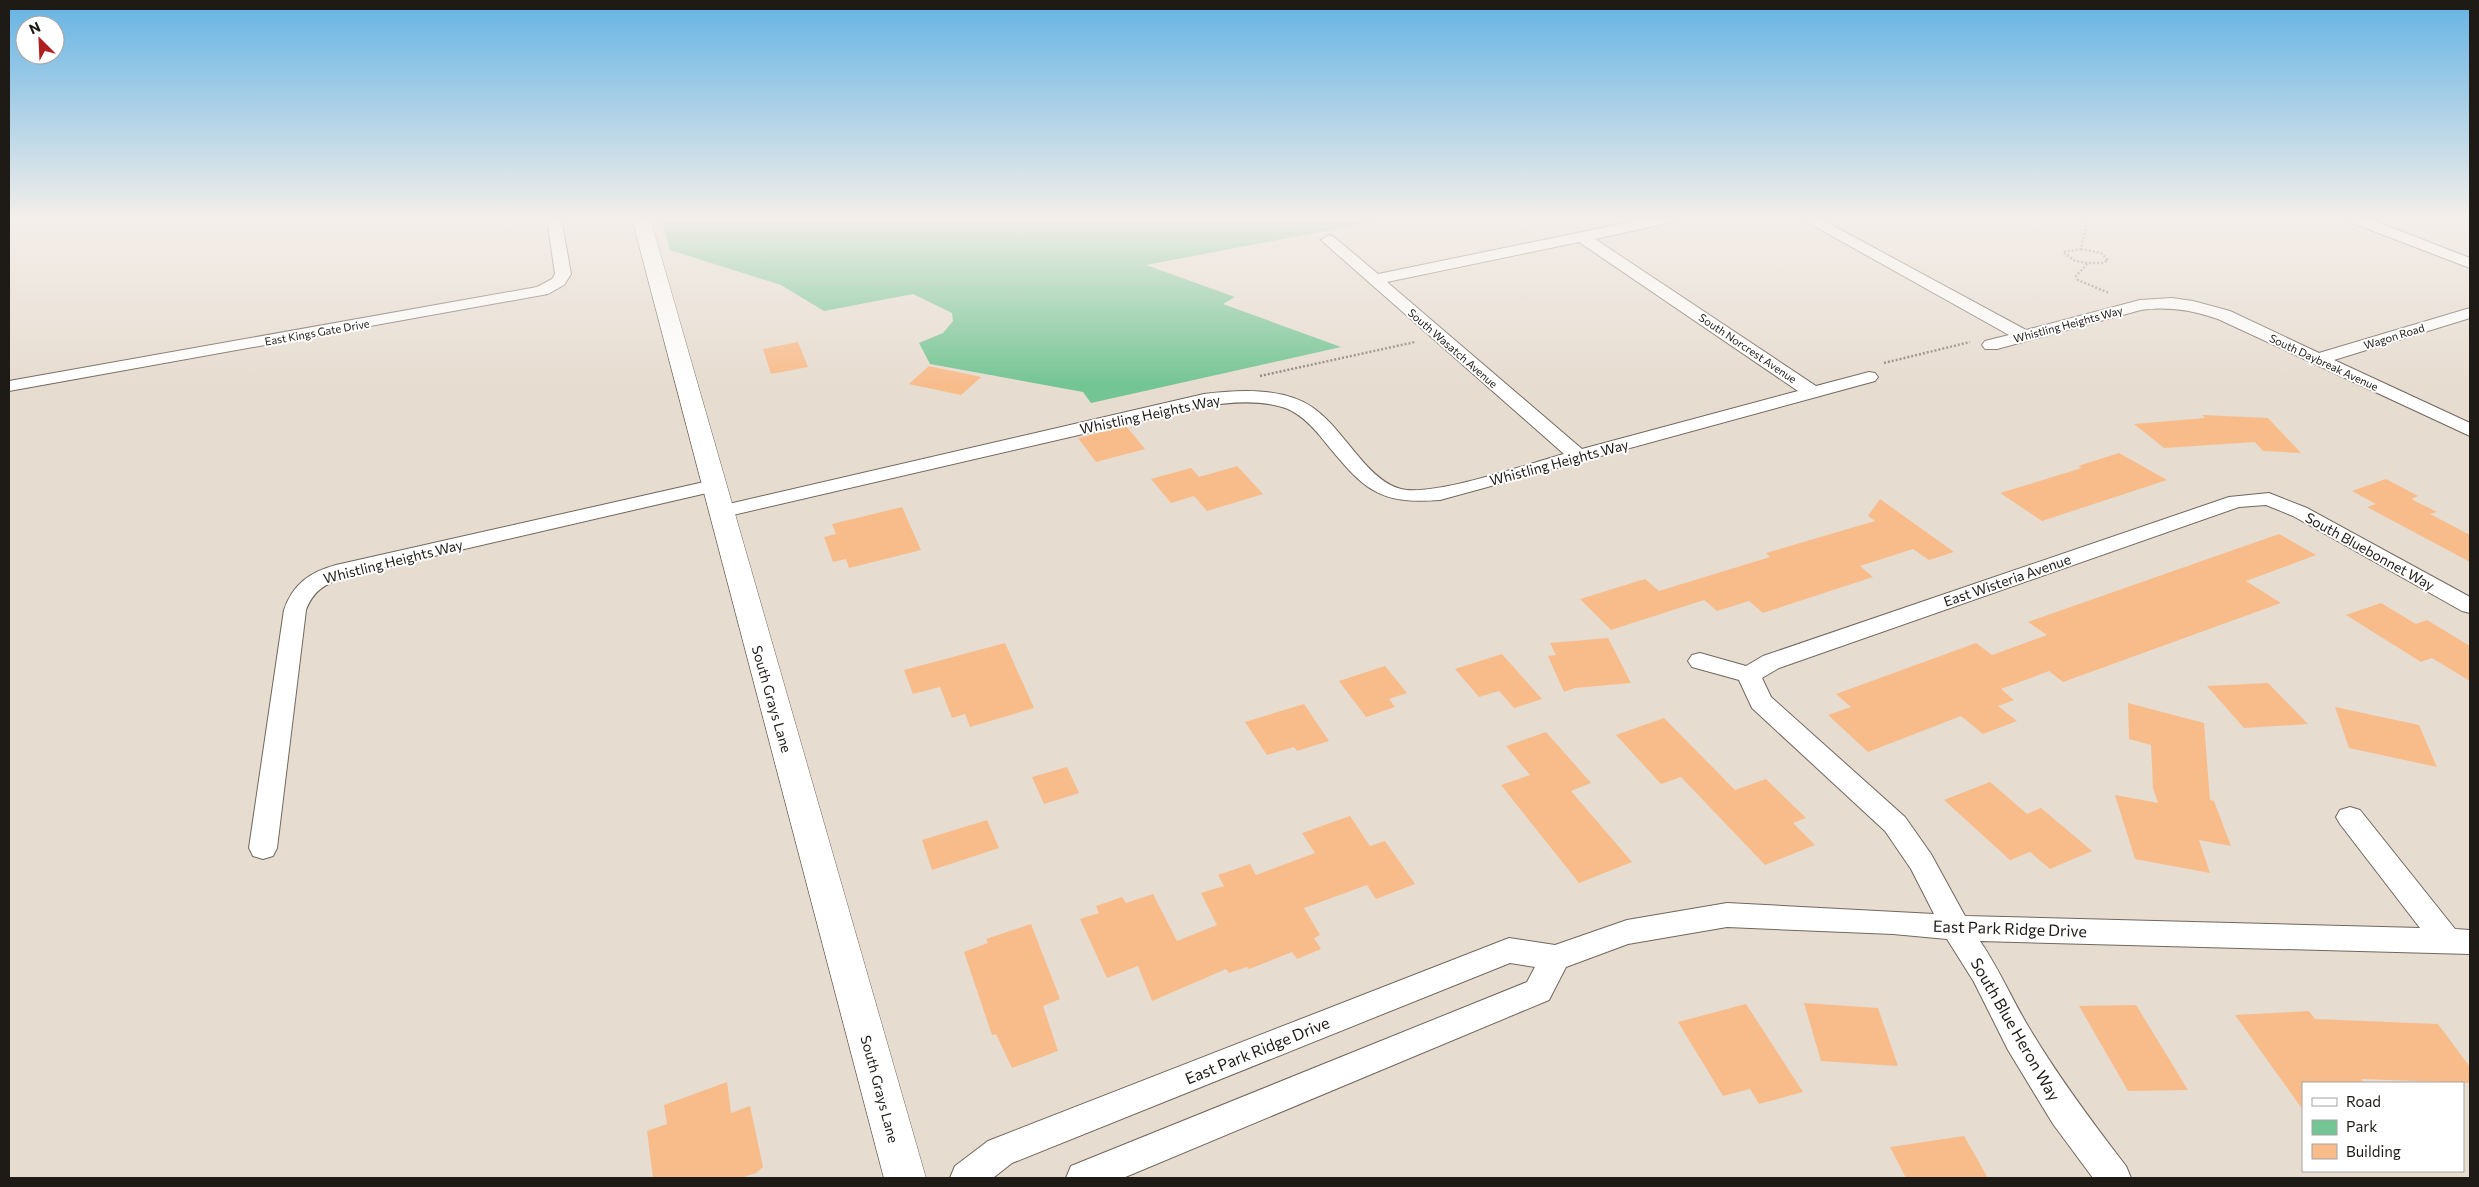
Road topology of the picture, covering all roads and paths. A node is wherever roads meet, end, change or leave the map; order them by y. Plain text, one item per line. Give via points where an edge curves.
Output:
1 (563, 273) edge
2 (656, 273) edge
3 (1367, 273) edge
4 (1407, 273) edge
5 (1636, 273) edge
6 (1909, 273) edge
7 (2078, 273) edge
8 (1375, 280) junction
9 (2176, 302) joint
10 (2140, 305) junction
11 (2470, 313) edge
12 (2024, 336) junction
13 (1441, 337) junction
14 (1990, 344) joint
15 (2317, 359) junction
16 (1869, 378) joint
17 (9, 386) edge
18 (1814, 392) junction
19 (1238, 397) junction
20 (2470, 430) edge
21 (1578, 456) junction
22 (2264, 491) joint
23 (716, 499) junction
24 (2470, 606) edge
25 (1700, 661) dead end
26 (1749, 674) junction
27 (2350, 817) dead end
28 (263, 848) dead end
29 (1956, 928) junction
30 (2459, 942) edge
31 (1555, 958) junction
32 (905, 1178) edge
33 (967, 1178) edge
34 (1083, 1178) edge
35 (2114, 1178) edge

1 - 17 street, East Kings Gate Drive via 558,282 542,291
2 - 23 street, South Grays Lane
3 - 8 street, South Wasatch Avenue
4 - 8 street
5 - 18 street, South Norcrest Avenue
6 - 12 street
7 - 10 path via 2078,280
8 - 13 street, South Wasatch Avenue
9 - 10 street, Whistling Heights Way
9 - 15 street, South Daybreak Avenue via 2224,316
10 - 12 street, Whistling Heights Way
11 - 15 street, Wagon Road
12 - 14 street, Whistling Heights Way
13 - 19 path via 1240,380
13 - 21 street, South Wasatch Avenue
14 - 16 path via 1965,342 1871,367
15 - 20 street, South Daybreak Avenue
16 - 18 street, Whistling Heights Way
18 - 21 street, Whistling Heights Way
19 - 21 street, Whistling Heights Way via 1282,403 1304,410 1364,474 1392,493 1440,494
19 - 23 street, Whistling Heights Way via 1204,400
22 - 24 street, South Bluebonnet Way
22 - 26 street, East Wisteria Avenue via 1771,662
23 - 28 street, Whistling Heights Way via 336,572 311,582 299,597 296,610
23 - 32 street, South Grays Lane
25 - 26 street
26 - 29 street, South Blue Heron Way via 1761,702 1895,824 1921,862
27 - 30 street
29 - 30 street, East Park Ridge Drive
29 - 31 street, East Park Ridge Drive via 1728,915 1627,932
29 - 35 street, South Blue Heron Way via 1985,973 2019,1040 2065,1113
31 - 33 street, East Park Ridge Drive via 1509,950 1000,1152
31 - 34 street via 1538,991

